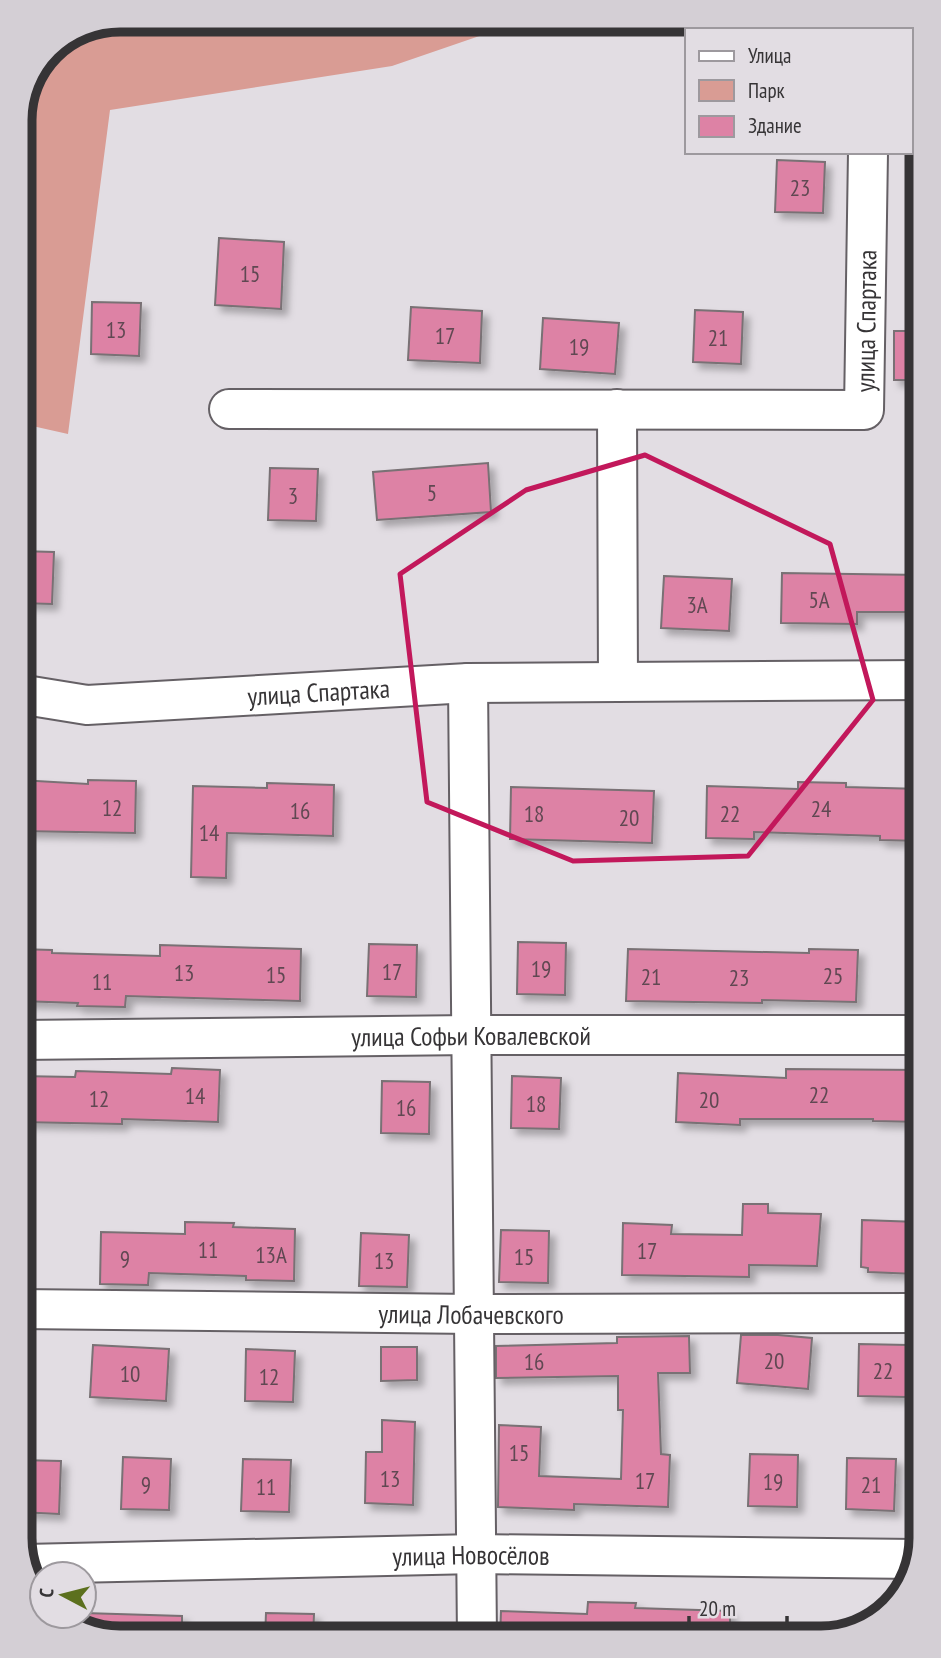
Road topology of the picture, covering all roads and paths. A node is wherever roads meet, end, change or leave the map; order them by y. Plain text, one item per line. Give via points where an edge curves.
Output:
1 (868, 154) edge
2 (229, 409) dead end
3 (617, 409) junction
4 (909, 680) edge
5 (618, 682) junction
6 (468, 683) junction
7 (32, 696) edge
8 (471, 1035) junction
9 (909, 1035) edge
10 (32, 1040) edge
11 (32, 1309) edge
12 (909, 1313) edge
13 (474, 1314) junction
14 (476, 1554) junction
15 (907, 1559) edge
16 (35, 1564) edge
17 (477, 1626) edge

1 - 3 street, улица Спартака via 864,410
2 - 3 street, улица Спартака
3 - 5 street
4 - 5 street, улица Спартака
5 - 6 street, улица Спартака
6 - 7 street, улица Спартака via 87,705
6 - 8 street
8 - 9 street, улица Софьи Ковалевской
8 - 10 street, улица Софьи Ковалевской
8 - 13 street
11 - 13 street, улица Лобачевского
12 - 13 street, улица Лобачевского
13 - 14 street
14 - 15 street, улица Новосёлов
14 - 16 street, улица Новосёлов
14 - 17 street

